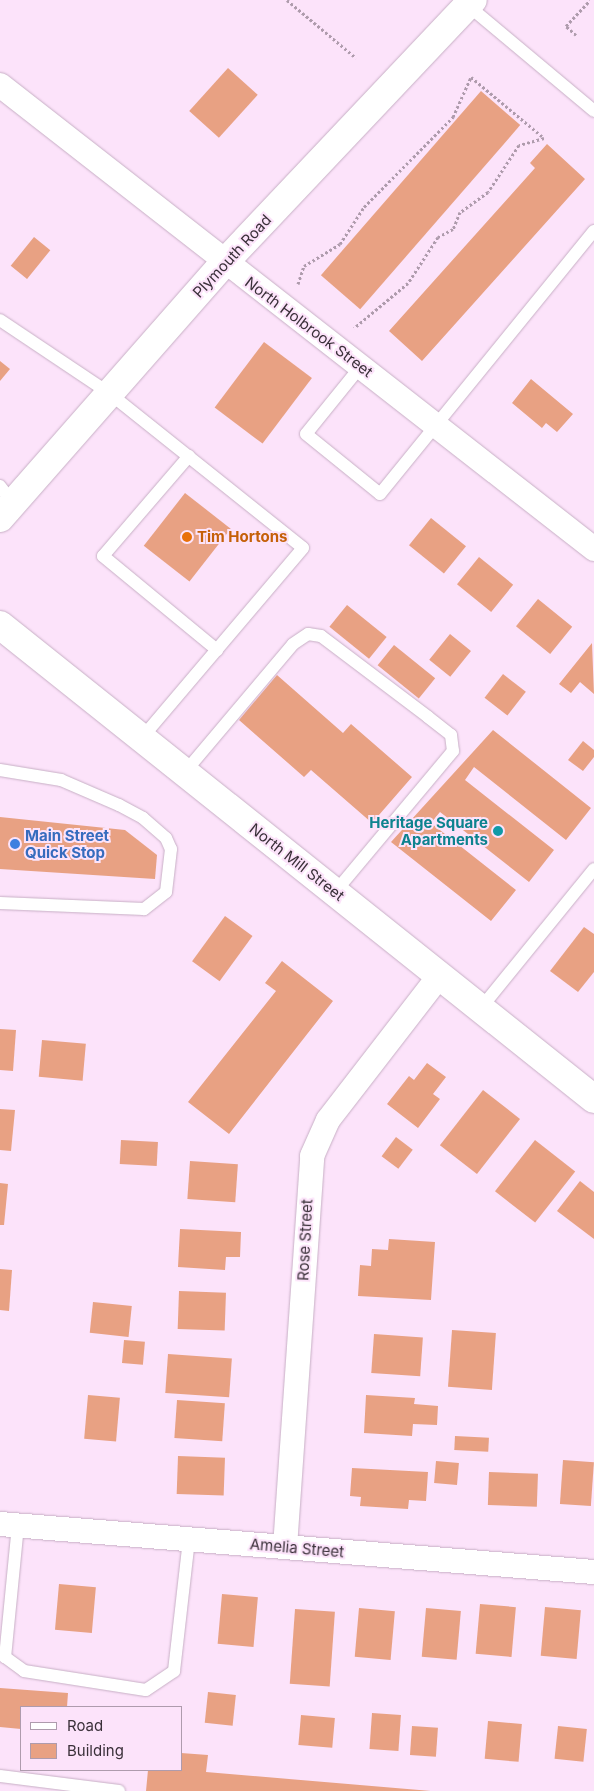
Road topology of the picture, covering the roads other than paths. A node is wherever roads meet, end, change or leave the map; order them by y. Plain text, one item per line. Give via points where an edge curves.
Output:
1 (468, 2) edge
2 (0, 85) edge
3 (594, 111) edge
4 (594, 231) edge
5 (224, 263) junction
6 (0, 320) edge
7 (361, 366) junction
8 (109, 392) junction
9 (437, 424) junction
10 (189, 456) junction
11 (4, 502) edge
12 (594, 549) edge
13 (0, 625) edge
14 (217, 650) junction
15 (142, 738) junction
16 (0, 770) edge
17 (185, 772) junction
18 (594, 869) edge
19 (334, 892) junction
20 (0, 903) edge
21 (440, 975) junction
22 (481, 1008) junction
23 (594, 1098) edge
24 (9, 1525) edge
25 (188, 1540) junction
26 (284, 1547) junction
27 (594, 1572) edge
28 (0, 1776) edge
29 (119, 1791) edge

1 - 3 lane
1 - 5 street, Plymouth Road
2 - 5 street, North Holbrook Street
4 - 9 lane
5 - 7 street, North Holbrook Street
5 - 8 street, Plymouth Road
6 - 8 lane
7 - 9 street, North Holbrook Street
7 - 9 lane via 306,434 380,494
8 - 10 lane
8 - 11 street, Plymouth Road
9 - 12 street, North Holbrook Street
10 - 14 lane via 303,548
10 - 14 lane via 102,556
13 - 15 street, North Mill Street
14 - 15 lane
15 - 17 street, North Mill Street
16 - 20 lane via 61,780 119,805 143,818 166,838 171,849 166,892 144,909
17 - 19 street, North Mill Street
17 - 19 lane via 293,644 308,634 320,636 451,735 453,751
18 - 22 lane
19 - 21 street, North Mill Street
21 - 22 street, North Mill Street
21 - 26 street, Rose Street via 328,1120 312,1156
22 - 23 street, North Mill Street
24 - 25 street, Amelia Street
24 - 25 lane via 6,1657 24,1671 146,1690 174,1671
25 - 26 street, Amelia Street
26 - 27 street, Amelia Street
28 - 29 lane

